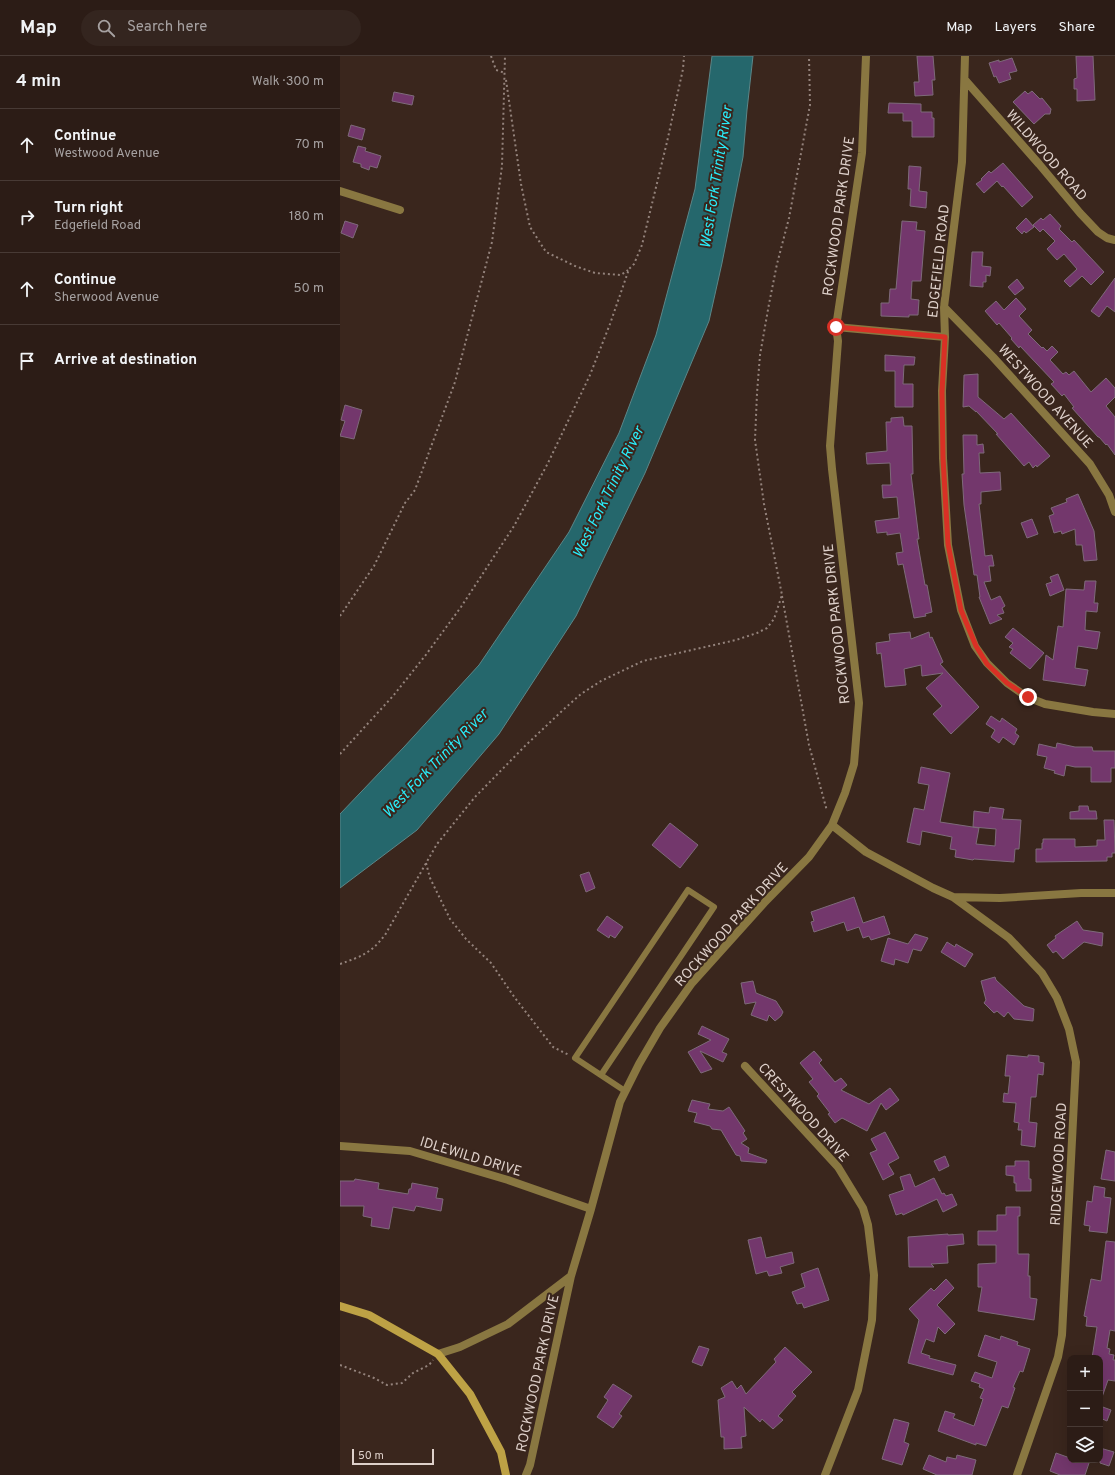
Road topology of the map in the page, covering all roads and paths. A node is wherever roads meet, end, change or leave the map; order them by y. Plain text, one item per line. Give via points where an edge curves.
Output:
1 (491, 56) edge
2 (505, 56) edge
3 (684, 56) edge
4 (809, 56) edge
5 (866, 56) edge
6 (965, 56) edge
7 (505, 73) junction
8 (965, 80) junction
9 (340, 191) edge
10 (400, 210) dead end
11 (1115, 240) edge
12 (629, 269) junction
13 (944, 307) junction
14 (836, 327) junction
15 (945, 337) junction
16 (1115, 512) edge
17 (782, 595) junction
18 (340, 616) edge
19 (1115, 714) edge
20 (340, 754) edge
21 (832, 825) junction
22 (426, 862) junction
23 (1115, 893) edge
24 (953, 897) junction
25 (340, 964) edge
26 (575, 1058) junction
27 (745, 1066) dead end
28 (601, 1075) junction
29 (625, 1092) junction
30 (340, 1146) edge
31 (592, 1209) junction
32 (571, 1276) junction
33 (340, 1306) edge
34 (438, 1354) junction
35 (340, 1365) edge
36 (506, 1475) edge
37 (526, 1475) edge
38 (826, 1475) edge
39 (1017, 1475) edge

1 - 7 path via 496,70
2 - 7 path
3 - 12 path via 667,142 642,245 634,264
4 - 17 path via 810,106 789,218 777,264 757,393 755,440 764,504
5 - 14 street, ROCKWOOD PARK DRIVE via 862,153
6 - 8 street, EDGEFIELD ROAD
7 - 12 path via 530,228 546,252 574,266 595,273 621,275
7 - 18 path via 502,166 492,242 455,382 415,490 405,503 374,566
8 - 11 street, WILDWOOD ROAD via 1080,213 1098,232
8 - 13 street, EDGEFIELD ROAD via 962,162
9 - 10 street
12 - 20 path via 590,375 548,463 514,526 461,607 425,656 393,696
13 - 15 street, EDGEFIELD ROAD
13 - 16 street, WESTWOOD AVENUE via 1090,464 1109,494
14 - 15 street
14 - 21 street, ROCKWOOD PARK DRIVE via 838,341 830,446 859,703 854,764
15 - 19 street, EDGEFIELD ROAD via 942,392 948,544 961,610 970,634 987,664 1007,683 1028,697 1045,704
17 - 21 path via 809,745
17 - 22 path via 774,619 767,628 757,633 643,662 602,680 581,694 475,797 437,844
21 - 24 street via 866,852
21 - 29 street, ROCKWOOD PARK DRIVE via 809,857 692,983 660,1028
22 - 25 path via 385,935 375,947 362,956
22 - 26 path via 430,878 450,919 491,963 553,1047
23 - 24 street via 1000,898
24 - 39 street, RIDGEWOOD ROAD via 1009,938 1042,973 1057,998 1069,1029 1076,1062 1062,1335 1058,1357
26 - 28 lane
26 - 28 lane via 688,890 714,907
27 - 38 street, CRESTWOOD DRIVE via 838,1167 862,1208 868,1225 874,1275 872,1320 858,1390
28 - 29 lane
29 - 31 street, ROCKWOOD PARK DRIVE via 620,1102
30 - 31 street, IDLEWILD DRIVE via 410,1150
31 - 32 street, ROCKWOOD PARK DRIVE
32 - 34 street, ROCKWOOD PARK DRIVE via 508,1324 460,1347
32 - 37 street, ROCKWOOD PARK DRIVE
33 - 34 main road via 369,1315
34 - 35 path via 429,1365 413,1373 402,1383 387,1385
34 - 36 main road via 470,1394 501,1452

